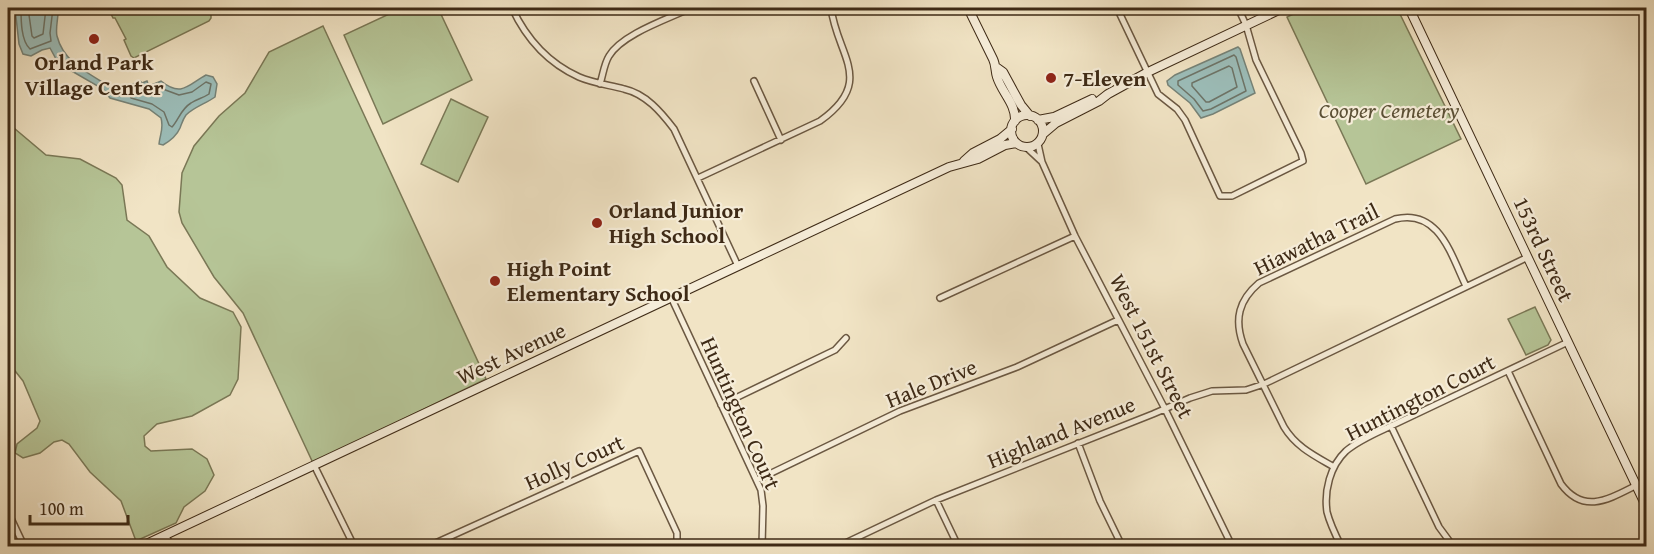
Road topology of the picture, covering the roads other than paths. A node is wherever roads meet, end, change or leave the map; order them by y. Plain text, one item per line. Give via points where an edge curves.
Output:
1 (512, 8) edge
2 (691, 8) edge
3 (831, 8) edge
4 (968, 8) edge
5 (1117, 8) edge
6 (1238, 8) edge
7 (1283, 8) edge
8 (1409, 8) edge
9 (1246, 25) junction
10 (996, 67) junction
11 (1148, 72) junction
12 (754, 81) dead end
13 (600, 84) junction
14 (1108, 94) junction
15 (1034, 118) junction
16 (1014, 125) junction
17 (1043, 135) junction
18 (781, 140) junction
19 (1017, 143) junction
20 (1038, 144) junction
21 (1026, 147) junction
22 (1042, 162) junction
23 (961, 164) junction
24 (698, 178) junction
25 (1075, 236) junction
26 (1528, 257) junction
27 (738, 266) junction
28 (1466, 286) junction
29 (671, 297) junction
30 (940, 298) dead end
31 (1118, 320) junction
32 (846, 338) dead end
33 (1568, 342) junction
34 (1508, 371) junction
35 (1264, 384) junction
36 (721, 405) junction
37 (1165, 409) junction
38 (1391, 426) junction
39 (1078, 443) junction
40 (315, 465) junction
41 (1334, 467) junction
42 (757, 480) junction
43 (1636, 485) junction
44 (936, 500) junction
45 (1647, 506) edge
46 (8, 512) edge
47 (166, 536) junction
48 (847, 545) edge
49 (24, 546) edge
50 (142, 546) edge
51 (171, 546) edge
52 (354, 546) edge
53 (429, 546) edge
54 (661, 546) edge
55 (677, 546) edge
56 (693, 546) edge
57 (762, 546) edge
58 (839, 546) edge
59 (958, 546) edge
60 (1122, 546) edge
61 (1232, 546) edge
62 (1341, 546) edge
63 (1453, 546) edge

1 - 13 street via 543,54 562,68
2 - 13 street via 616,47
3 - 18 street via 849,64 851,76 846,93 832,113
4 - 10 street
5 - 11 street
6 - 9 street
7 - 9 street
8 - 26 street, 153rd Street
9 - 11 street
9 - 11 street via 1256,60 1303,160 1233,196 1220,196 1185,120 1158,94
10 - 15 street
10 - 16 street via 1014,110
11 - 14 street
12 - 18 street
13 - 24 street via 627,90 650,102 674,129
14 - 15 street via 1054,117
14 - 17 street via 1056,123
15 - 16 street via 1022,117
15 - 17 street
16 - 19 street via 1012,134
16 - 23 street, West Avenue
17 - 20 street
18 - 24 street
19 - 21 street
19 - 23 street, West Avenue
20 - 21 street
20 - 22 street, West 151st Street
21 - 22 street, West 151st Street
22 - 25 street, West 151st Street
23 - 27 street, West Avenue
24 - 27 street
25 - 30 street
25 - 31 street, West 151st Street
26 - 28 street, Highland Avenue
26 - 33 street, 153rd Street
27 - 29 street, West Avenue
28 - 35 street, Highland Avenue
28 - 35 street, Hiawatha Trail via 1433,226 1404,217 1259,283 1248,292 1242,305 1239,331
29 - 36 street, Huntington Court
29 - 40 street, West Avenue
31 - 37 street, West 151st Street
31 - 42 street, Hale Drive via 1017,367 900,411
32 - 36 street via 835,350
33 - 34 street, Huntington Court
33 - 43 street, 153rd Street
34 - 38 street, Huntington Court
34 - 43 street via 1566,490 1584,501 1597,502
35 - 37 street, Highland Avenue via 1246,390 1200,394
35 - 41 street, Hiawatha Trail via 1290,437
36 - 42 street, Huntington Court
37 - 39 street, Highland Avenue
37 - 61 street, West 151st Street
38 - 41 street, Huntington Court via 1356,444
38 - 63 street via 1439,527
39 - 44 street, Highland Avenue
39 - 60 street
40 - 47 street, West Avenue
40 - 52 street
41 - 62 street, Huntington Court via 1328,485 1328,513
42 - 57 street, Huntington Court via 763,498
43 - 45 street, 153rd Street
44 - 48 street, Highland Avenue
44 - 59 street
46 - 49 street
47 - 50 street, West Avenue
47 - 51 street
48 - 58 street, Highland Avenue
53 - 55 street, Holly Court via 639,451 677,533
54 - 55 street
55 - 56 street

